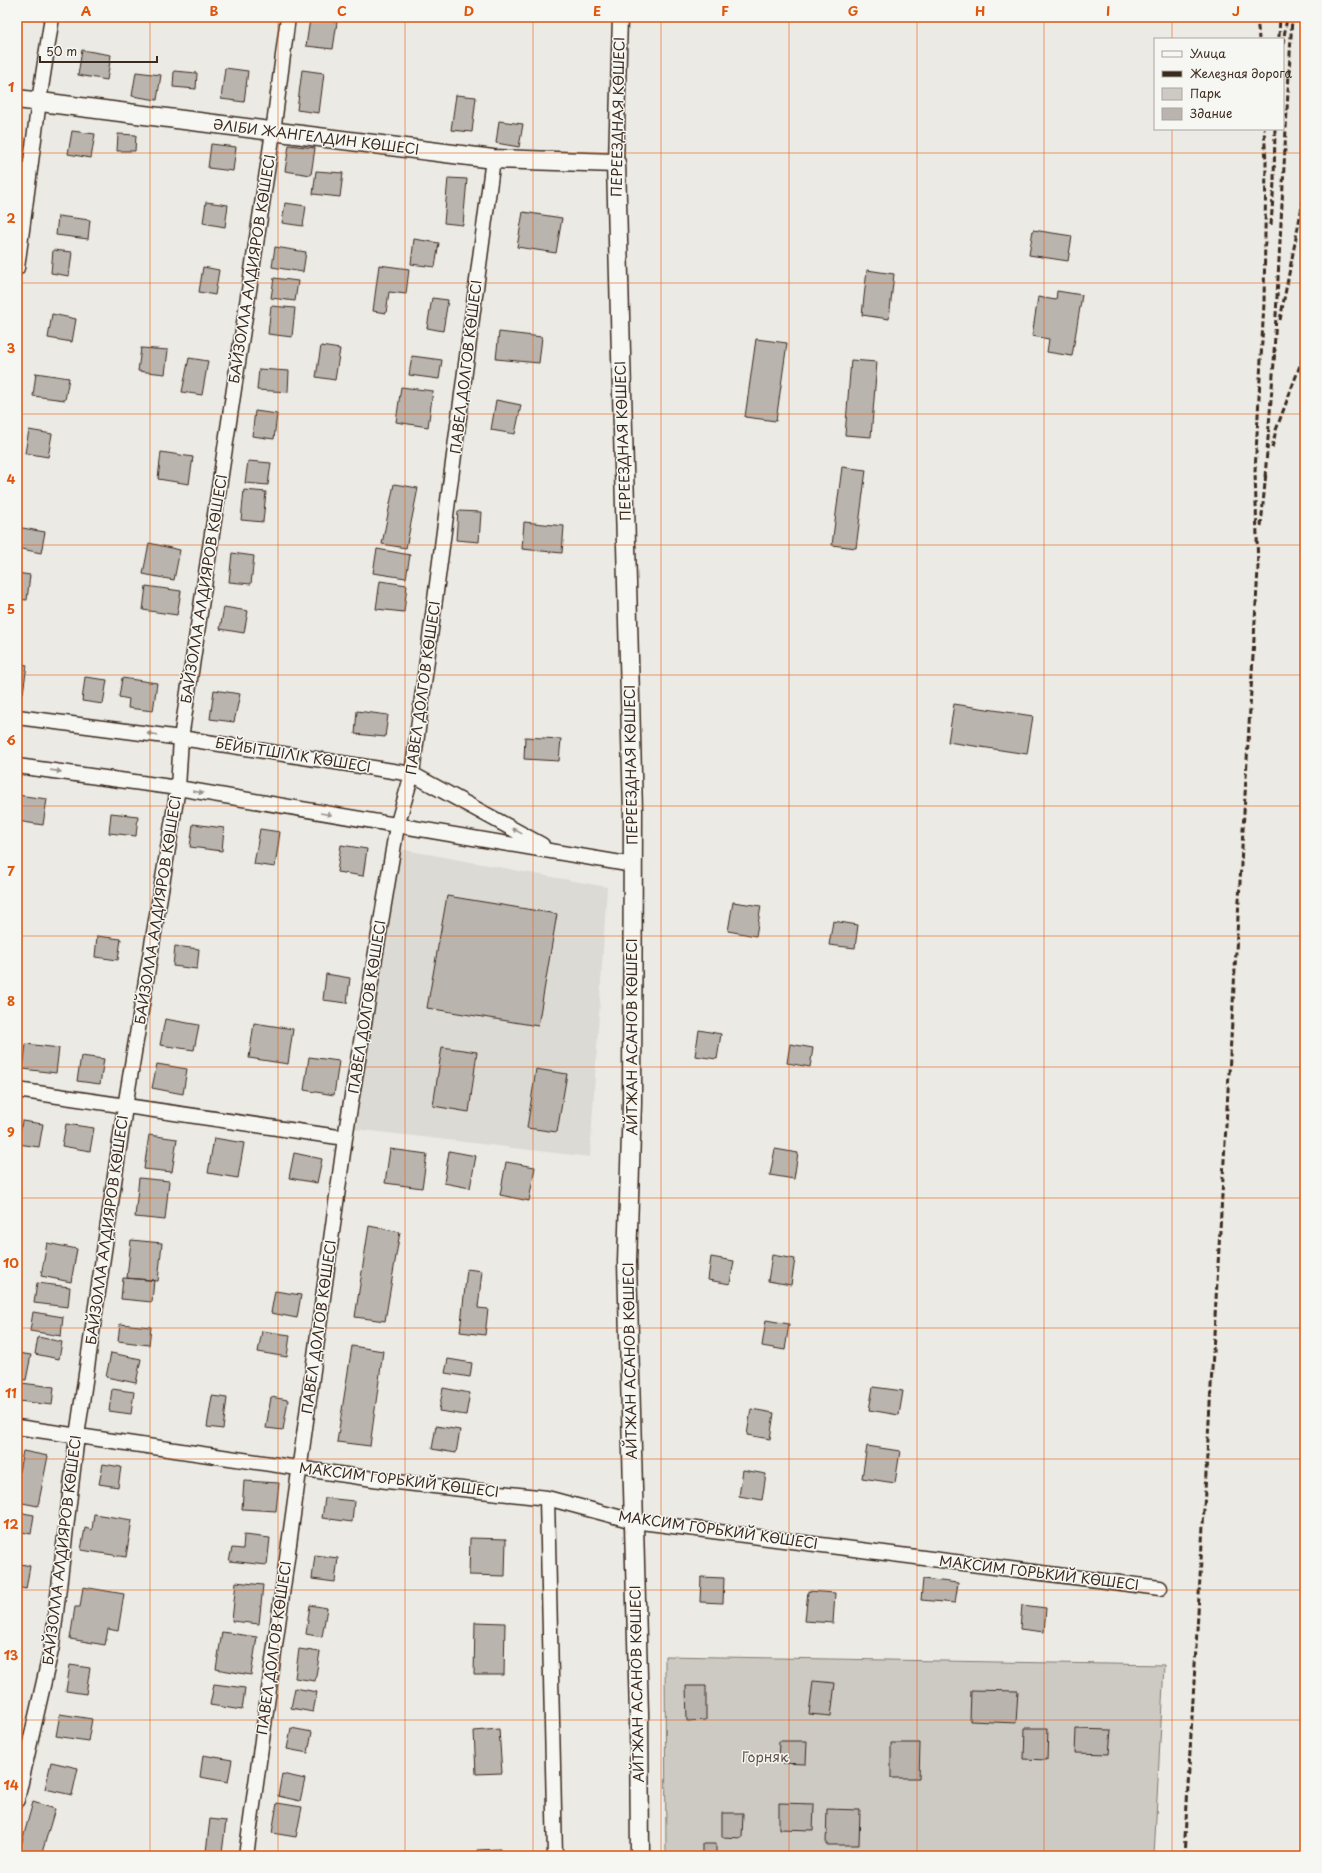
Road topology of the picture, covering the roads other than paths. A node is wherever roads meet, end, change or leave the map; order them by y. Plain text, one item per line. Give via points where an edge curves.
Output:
1 (52, 17) edge
2 (288, 17) edge
3 (620, 17) edge
4 (17, 99) edge
5 (39, 101) junction
6 (273, 132) junction
7 (493, 159) junction
8 (616, 163) junction
9 (17, 268) edge
10 (17, 717) edge
11 (181, 738) junction
12 (17, 766) edge
13 (412, 774) junction
14 (178, 788) junction
15 (397, 826) junction
16 (551, 850) junction
17 (633, 865) junction
18 (17, 1090) edge
19 (125, 1107) junction
20 (345, 1138) junction
21 (17, 1427) edge
22 (77, 1436) junction
23 (299, 1468) junction
24 (547, 1498) junction
25 (633, 1521) junction
26 (1160, 1588) dead end
27 (17, 1800) edge
28 (246, 1856) edge
29 (555, 1856) edge
30 (640, 1856) edge

1 - 5 street
2 - 6 street, БАЙЗОЛЛА АЛДИЯРОВ КӨШЕСІ
3 - 8 street, ПЕРЕЕЗДНАЯ КӨШЕСІ
4 - 5 street, ӘЛІБИ ЖАНГЕЛДИН КӨШЕСІ
5 - 6 street, ӘЛІБИ ЖАНГЕЛДИН КӨШЕСІ
5 - 9 street
6 - 7 street, ӘЛІБИ ЖАНГЕЛДИН КӨШЕСІ
6 - 11 street, БАЙЗОЛЛА АЛДИЯРОВ КӨШЕСІ
7 - 8 street, ӘЛІБИ ЖАНГЕЛДИН КӨШЕСІ
7 - 13 street, ПАВЕЛ ДОЛГОВ КӨШЕСІ
8 - 17 street, ПЕРЕЕЗДНАЯ КӨШЕСІ
11 -> 10 street, БЕЙБІТШІЛІК КӨШЕСІ
11 - 13 street, БЕЙБІТШІЛІК КӨШЕСІ
11 - 14 street, БАЙЗОЛЛА АЛДИЯРОВ КӨШЕСІ
12 -> 14 street, БЕЙБІТШІЛІК КӨШЕСІ
13 - 15 street, ПАВЕЛ ДОЛГОВ КӨШЕСІ
16 -> 13 street, БЕЙБІТШІЛІК КӨШЕСІ
14 -> 15 street, БЕЙБІТШІЛІК КӨШЕСІ
14 - 19 street, БАЙЗОЛЛА АЛДИЯРОВ КӨШЕСІ
15 - 16 street, БЕЙБІТШІЛІК КӨШЕСІ
15 - 20 street, ПАВЕЛ ДОЛГОВ КӨШЕСІ
16 - 17 street, БЕЙБІТШІЛІК КӨШЕСІ
17 - 25 street, АЙТЖАН АСАНОВ КӨШЕСІ via 632,1103 627,1262
18 - 19 street
19 - 20 street
19 - 22 street, БАЙЗОЛЛА АЛДИЯРОВ КӨШЕСІ
20 - 23 street, ПАВЕЛ ДОЛГОВ КӨШЕСІ
21 - 22 street, МАКСИМ ГОРЬКИЙ КӨШЕСІ
22 - 23 street, МАКСИМ ГОРЬКИЙ КӨШЕСІ
22 - 27 street, БАЙЗОЛЛА АЛДИЯРОВ КӨШЕСІ via 52,1646
23 - 24 street, МАКСИМ ГОРЬКИЙ КӨШЕСІ via 387,1481
23 - 28 street, ПАВЕЛ ДОЛГОВ КӨШЕСІ
24 - 25 street, МАКСИМ ГОРЬКИЙ КӨШЕСІ
24 - 29 street
25 - 26 street, МАКСИМ ГОРЬКИЙ КӨШЕСІ
25 - 30 street, АЙТЖАН АСАНОВ КӨШЕСІ

